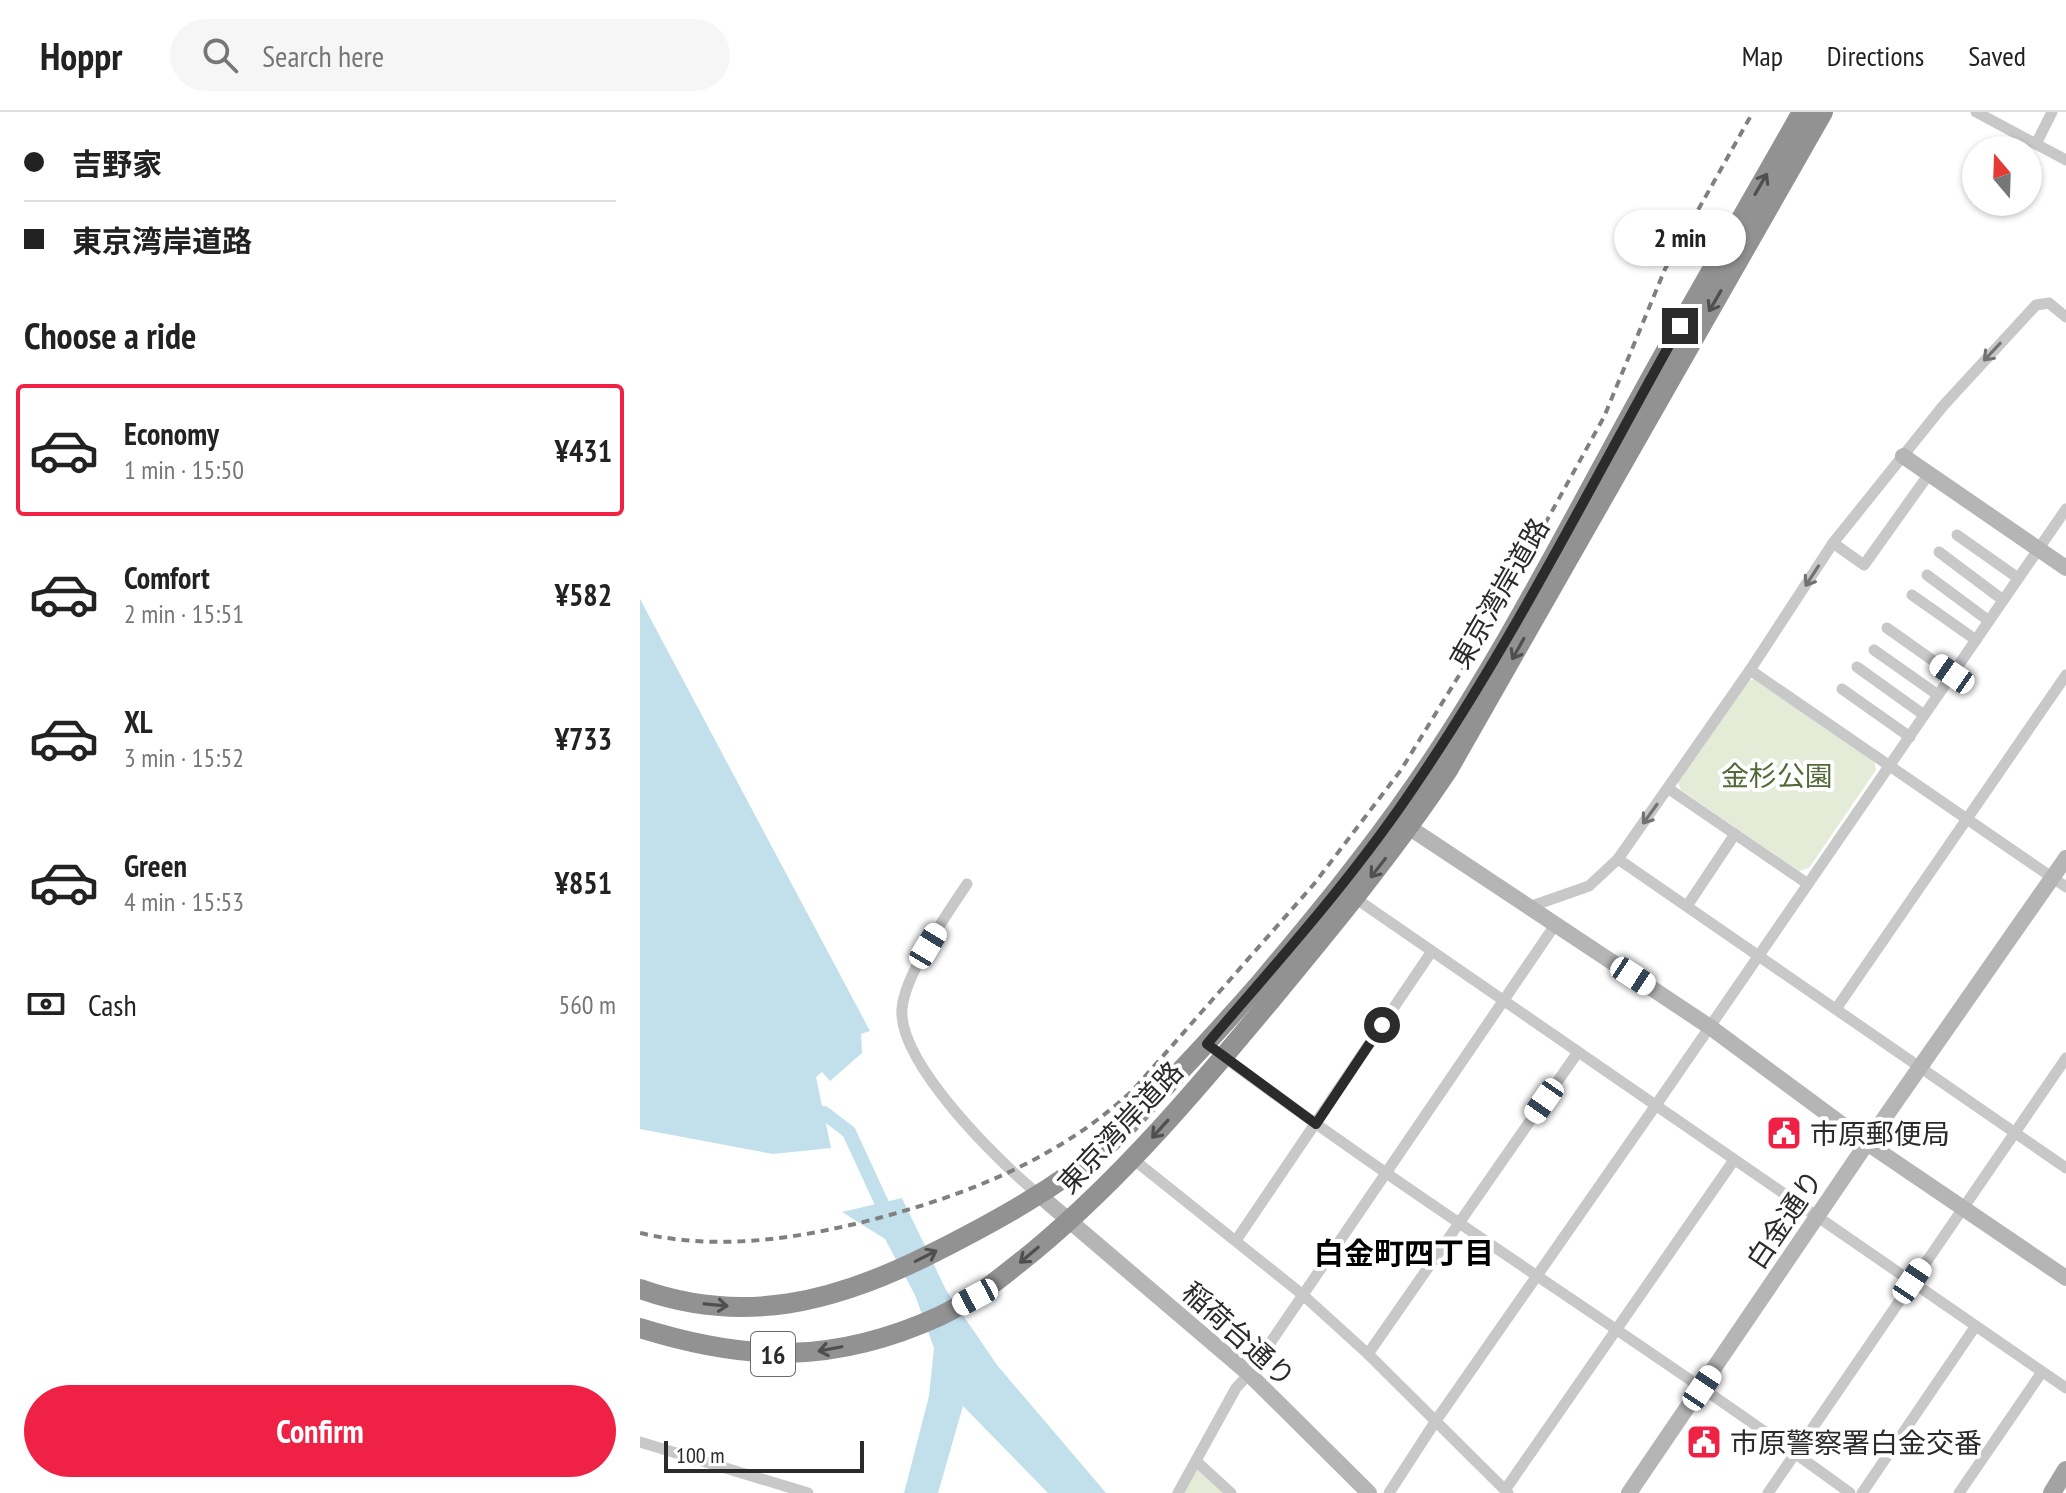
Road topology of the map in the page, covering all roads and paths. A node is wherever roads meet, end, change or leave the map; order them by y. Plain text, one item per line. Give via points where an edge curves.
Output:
1 (1802, 112) edge
2 (1823, 112) edge
3 (1976, 112) edge
4 (2052, 112) edge
5 (2021, 136) edge
6 (2040, 136) edge
7 (2042, 147) edge
8 (2066, 160) edge
9 (2066, 317) edge
10 (1903, 456) junction
11 (1929, 474) junction
12 (2066, 509) edge
13 (1957, 535) dead end
14 (1833, 543) junction
15 (2038, 549) junction
16 (1939, 552) dead end
17 (2066, 568) edge
18 (1927, 575) dead end
19 (2018, 578) junction
20 (1912, 595) dead end
21 (2003, 600) junction
22 (1989, 621) junction
23 (1887, 628) dead end
24 (1976, 640) junction
25 (1874, 650) dead end
26 (1857, 667) dead end
27 (1750, 670) junction
28 (1952, 674) junction
29 (2066, 675) edge
30 (1842, 689) dead end
31 (1938, 695) junction
32 (1924, 715) junction
33 (1910, 737) junction
34 (1890, 766) junction
35 (1669, 789) junction
36 (1966, 818) junction
37 (1410, 828) junction
38 (1735, 834) junction
39 (2066, 858) edge
40 (1618, 859) junction
41 (2059, 883) edge
42 (967, 884) dead end
43 (1808, 884) junction
44 (1355, 898) junction
45 (1687, 906) junction
46 (1529, 907) junction
47 (1555, 925) junction
48 (1432, 951) junction
49 (1758, 956) junction
50 (1504, 1000) junction
51 (1836, 1009) junction
52 (1710, 1027) junction
53 (1207, 1044) junction
54 (1578, 1052) junction
55 (1224, 1057) junction
56 (2066, 1058) edge
57 (1919, 1067) junction
58 (1656, 1105) junction
59 (1316, 1124) junction
60 (2014, 1133) junction
61 (1867, 1143) junction
62 (1133, 1159) junction
63 (1734, 1160) junction
64 (2066, 1168) edge
65 (1386, 1172) junction
66 (1038, 1194) junction
67 (1961, 1208) junction
68 (1816, 1218) junction
69 (1069, 1222) junction
70 (1459, 1222) junction
71 (1237, 1239) junction
72 (1536, 1275) junction
73 (2066, 1278) edge
74 (1912, 1281) junction
75 (640, 1289) edge
76 (1303, 1295) junction
77 (1616, 1327) junction
78 (1975, 1327) junction
79 (640, 1328) edge
80 (1368, 1354) junction
81 (2042, 1372) junction
82 (1249, 1374) junction
83 (1702, 1388) junction
84 (2066, 1388) edge
85 (1435, 1422) junction
86 (640, 1442) edge
87 (1796, 1453) junction
88 (1196, 1461) junction
89 (2066, 1470) edge
90 (1506, 1491) edge
91 (808, 1493) edge
92 (1178, 1493) edge
93 (1231, 1493) edge
94 (1369, 1493) edge
95 (1389, 1493) edge
96 (1629, 1493) edge
97 (1768, 1493) edge
98 (1850, 1493) edge
99 (1862, 1493) edge
100 (1959, 1493) edge
101 (2052, 1493) edge

53 -> 1 highway, 東京湾岸道路 / 16 via 1331,899 1446,738
2 -> 37 highway, 東京湾岸道路 / 16 via 1476,723
3 - 5 street
4 - 6 street
7 - 8 street
9 -> 10 street via 2049,303 2036,305
10 - 11 street
10 - 14 street
11 - 14 street via 1864,565
11 - 15 street
12 - 15 street
13 - 19 street
14 -> 27 street
15 - 17 street
15 - 19 street
16 - 21 street
18 - 22 street
19 - 21 street
20 - 24 street
21 - 22 street
22 - 24 street
23 - 28 street
24 - 28 street
25 - 31 street
26 - 32 street
27 - 34 street
27 - 35 street
28 - 31 street
29 - 36 street
30 - 33 street
31 - 32 street
32 - 33 street
33 - 34 street
34 - 36 street
34 - 43 street
35 - 38 street
35 -> 40 street
36 - 41 street
36 - 51 street
37 -> 44 highway, 東京湾岸道路 / 16
37 - 46 street
38 - 43 street
38 - 45 street
39 - 41 street, 白金通り
40 - 45 street
40 - 46 street via 1589,886
41 - 57 street, 白金通り
42 - 66 street via 905,992 902,1019 912,1049 957,1112
43 - 49 street
44 - 48 street
44 - 55 highway, 東京湾岸道路 / 16
45 - 49 street
46 - 47 street
47 - 50 street
47 - 52 street
48 - 50 street
48 - 59 street
49 - 51 street
49 - 52 street
50 - 54 street
50 - 65 street
51 - 57 street
52 - 58 street
52 - 61 street
53 - 55 street
53 - 66 highway, 東京湾岸道路 / 16 via 1114,1140
54 - 58 street
54 - 70 street
55 - 59 street
55 -> 62 highway, 東京湾岸道路 / 16
56 - 60 street
57 - 60 street
57 - 61 street, 白金通り
58 - 63 street
58 - 72 street
59 - 65 street
59 - 71 street
60 - 64 street
60 - 67 street
61 - 67 street
61 - 68 street, 白金通り
62 - 69 highway, 東京湾岸道路 / 16
62 - 71 street
63 - 68 street
63 - 77 street
65 - 70 street
65 - 76 street
66 - 69 street, 稲荷台通り
75 -> 66 highway, 東京湾岸道路 / 16 via 691,1302 766,1306 820,1299 883,1278
67 - 73 street
67 - 74 street
68 - 74 street
68 - 83 street, 白金通り
69 -> 79 highway, 東京湾岸道路 / 16 via 989,1288 941,1315 829,1350 781,1354 706,1346
69 - 82 street, 稲荷台通り
70 - 72 street
70 - 80 street
71 - 76 street
72 - 77 street
72 - 85 street
74 - 78 street
74 - 87 street
76 - 80 street
76 - 82 street
77 - 83 street
77 - 90 street
78 - 81 street
78 - 99 street
80 - 85 street
81 - 84 street
81 - 100 street
82 - 88 street
82 - 94 street, 稲荷台通り
83 - 87 street
83 - 96 street, 白金通り
85 - 90 street
85 - 95 street
86 - 91 street
87 - 97 street
87 - 98 street
88 - 92 street
88 - 93 street
89 - 101 main road

